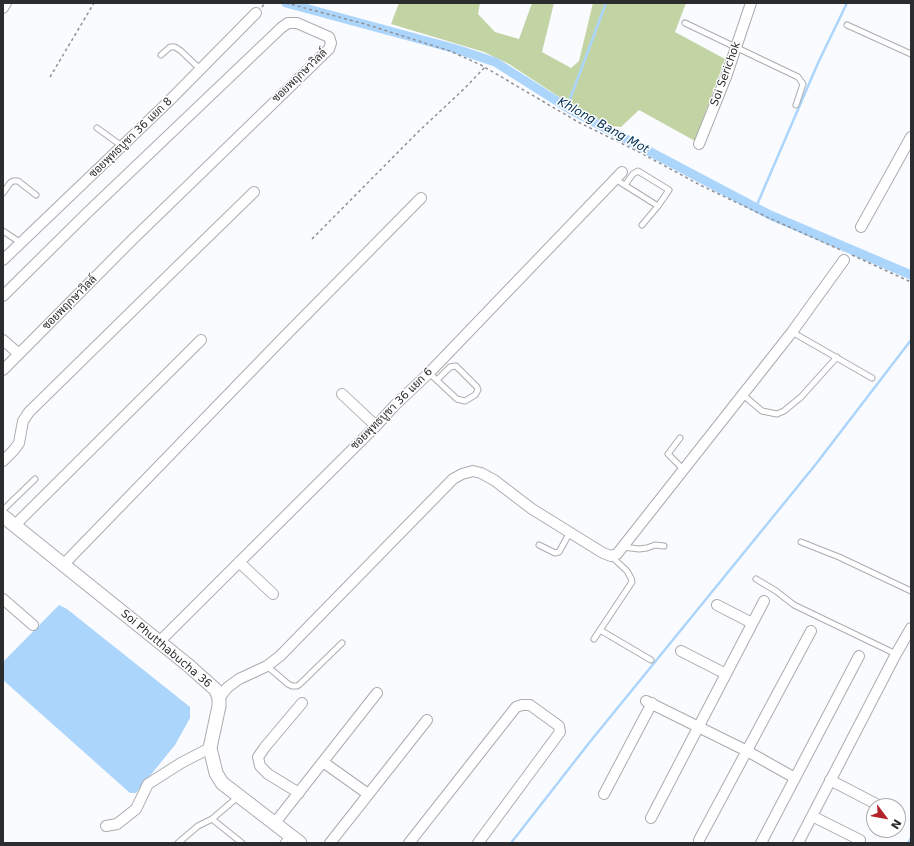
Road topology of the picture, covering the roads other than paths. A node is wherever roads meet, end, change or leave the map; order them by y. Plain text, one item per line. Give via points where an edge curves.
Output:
1 (6, 3) edge
2 (751, 3) edge
3 (3, 8) edge
4 (256, 13) dead end
5 (685, 23) dead end
6 (847, 25) dead end
7 (737, 47) junction
8 (911, 54) edge
9 (161, 55) dead end
10 (201, 70) junction
11 (796, 105) dead end
12 (97, 128) dead end
13 (911, 137) edge
14 (699, 144) dead end
15 (123, 146) junction
16 (619, 176) joint
17 (625, 185) junction
18 (254, 192) dead end
19 (3, 193) edge
20 (36, 195) dead end
21 (421, 198) dead end
22 (658, 206) junction
23 (642, 225) dead end
24 (861, 227) dead end
25 (3, 231) edge
26 (21, 243) junction
27 (3, 260) edge
28 (844, 260) dead end
29 (3, 296) edge
30 (792, 332) junction
31 (3, 340) edge
32 (201, 340) dead end
33 (19, 354) junction
34 (837, 357) junction
35 (3, 370) edge
36 (429, 373) junction
37 (872, 378) dead end
38 (437, 380) junction
39 (342, 394) dead end
40 (742, 394) junction
41 (376, 426) junction
42 (680, 438) dead end
43 (5, 455) edge
44 (683, 469) junction
45 (35, 479) dead end
46 (6, 519) edge
47 (570, 532) junction
48 (801, 542) dead end
49 (538, 545) dead end
50 (664, 546) dead end
51 (623, 548) junction
52 (611, 556) junction
53 (239, 562) junction
54 (63, 565) junction
55 (756, 579) dead end
56 (911, 591) edge
57 (273, 594) dead end
58 (3, 599) edge
59 (764, 601) dead end
60 (717, 605) dead end
61 (752, 624) junction
62 (33, 625) dead end
63 (911, 628) edge
64 (600, 630) junction
65 (811, 631) dead end
66 (594, 639) dead end
67 (159, 642) junction
68 (342, 643) dead end
69 (681, 651) dead end
70 (896, 654) junction
71 (859, 656) dead end
72 (651, 660) dead end
73 (267, 666) junction
74 (726, 674) junction
75 (377, 693) dead end
76 (219, 698) junction
77 (302, 703) dead end
78 (427, 720) dead end
79 (698, 727) junction
80 (210, 748) junction
81 (747, 751) junction
82 (323, 762) junction
83 (795, 778) junction
84 (830, 780) junction
85 (299, 793) junction
86 (368, 794) junction
87 (604, 794) dead end
88 (239, 796) junction
89 (866, 799) edge
90 (812, 816) junction
91 (651, 818) dead end
92 (212, 819) junction
93 (274, 824) junction
94 (106, 826) dead end
95 (286, 839) edge
96 (699, 840) dead end
97 (860, 840) dead end
98 (801, 842) edge
99 (178, 843) edge
100 (242, 843) edge
101 (300, 843) edge
102 (330, 843) edge
103 (409, 843) edge
104 (478, 843) edge
105 (761, 843) edge

1 - 3 street
2 - 7 street, Soi Serichok
4 - 10 street, ซอยพุทธบูชา 36 แยก 8
5 - 7 lane
6 - 8 lane
7 - 11 lane via 798,77 803,84
7 - 14 street, Soi Serichok
9 - 10 lane via 170,47 175,47
10 - 15 street, ซอยพุทธบูชา 36 แยก 8
12 - 15 lane
13 - 24 street
15 - 26 street, ซอยพุทธบูชา 36 แยก 8
16 - 17 lane
16 - 36 street, ซอยพุทธบูชา 36 แยก 6
17 - 22 lane
17 - 22 lane via 637,171 669,190
18 - 43 street via 28,412 23,421 19,443 14,450
19 - 20 lane via 10,182 18,181
21 - 54 street
22 - 23 lane
25 - 26 lane
26 - 27 street, ซอยพุทธบูชา 36 แยก 8
28 - 30 street
29 - 33 street, ซอยพฤกษาวิลล์ via 281,28 288,23 297,23 329,37 329,49 132,240
30 - 34 lane
30 - 40 street
31 - 33 street
32 - 46 street
33 - 35 street, ซอยพฤกษาวิลล์
34 - 37 lane
34 - 40 lane via 801,397 777,414 762,411
36 - 38 lane
36 - 41 street, ซอยพุทธบูชา 36 แยก 6
38 - 38 lane via 462,401 475,395 478,390 478,387 456,366 450,367
39 - 41 street
40 - 44 street
41 - 53 street, ซอยพุทธบูชา 36 แยก 6
42 - 44 lane via 668,454
44 - 51 street
45 - 46 lane
46 - 54 street, Soi Phutthabucha 36
47 - 49 lane via 559,552 555,553
47 - 52 street
47 - 73 street via 532,509 494,480 472,471 462,474 453,479 312,626
48 - 56 lane
50 - 51 lane via 655,545 639,550
51 - 52 street
52 - 64 lane via 627,571 632,582
53 - 57 street
53 - 67 street, ซอยพุทธบูชา 36 แยก 6
54 - 67 street, Soi Phutthabucha 36
55 - 70 lane via 794,605
58 - 62 street
59 - 61 street
60 - 61 street
61 - 74 street
63 - 70 street
64 - 66 lane
64 - 72 lane
65 - 81 street
67 - 76 street, Soi Phutthabucha 36 via 210,684
68 - 73 lane via 297,686 288,684
69 - 74 street
70 - 84 street
71 - 83 street
73 - 76 street via 239,678 228,686
74 - 79 street
75 - 82 street
76 - 80 street, Soi Phutthabucha 36
77 - 85 street via 258,757 260,766 268,774
78 - 86 street
79 - 81 street
79 - 87 street via 649,702
79 - 91 street
80 - 88 street, Soi Phutthabucha 36 via 216,773 222,783
80 - 94 street via 148,784 136,809 117,824
81 - 83 street
81 - 96 street
82 - 85 street
82 - 86 street
83 - 105 street
84 - 89 street
84 - 90 street
85 - 93 street
86 - 102 street
88 - 92 lane
88 - 93 street, Soi Phutthabucha 36
90 - 97 street
90 - 98 street
92 - 99 lane via 198,826
92 - 100 lane
93 - 95 street, Soi Phutthabucha 36
95 - 101 street, Soi Phutthabucha 36
103 - 104 street via 516,707 530,705 559,726 560,732

